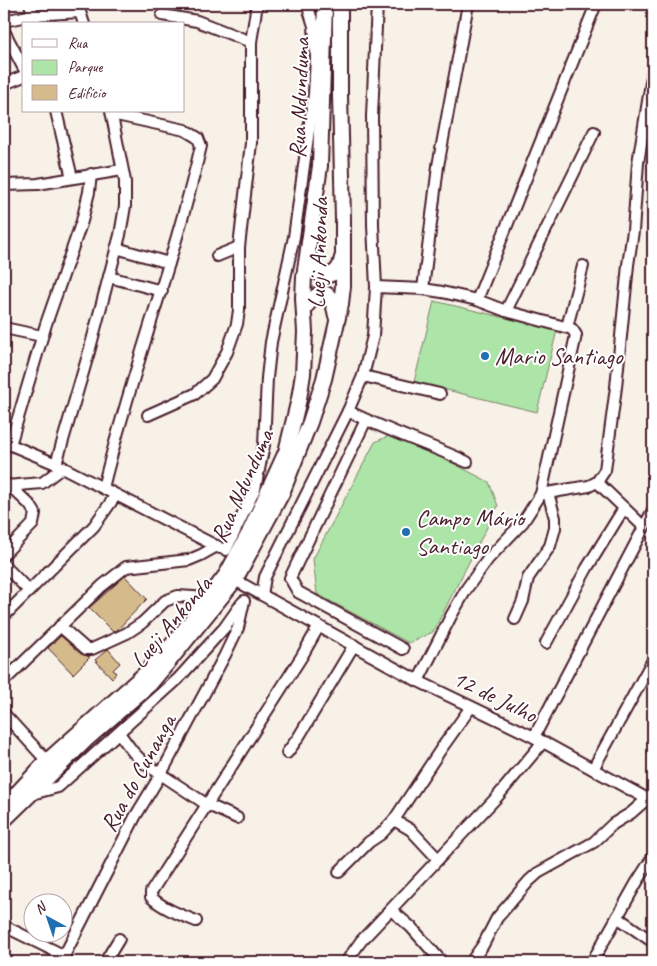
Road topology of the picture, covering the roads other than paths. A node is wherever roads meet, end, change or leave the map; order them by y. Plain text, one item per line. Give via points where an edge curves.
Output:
1 (30, 4) edge
2 (257, 4) edge
3 (307, 4) edge
4 (326, 4) edge
5 (340, 4) edge
6 (377, 4) edge
7 (468, 4) edge
8 (596, 4) edge
9 (80, 8) edge
10 (162, 15) dead end
11 (34, 20) edge
12 (4, 21) edge
13 (177, 21) edge
14 (84, 22) edge
15 (4, 31) edge
16 (251, 42) junction
17 (22, 64) edge
18 (653, 70) edge
19 (22, 77) edge
20 (4, 84) edge
21 (56, 112) edge
22 (111, 113) edge
23 (594, 132) dead end
24 (122, 170) junction
25 (91, 174) junction
26 (72, 178) junction
27 (343, 178) joint
28 (4, 185) edge
29 (240, 247) junction
30 (116, 248) junction
31 (308, 251) junction
32 (343, 255) junction
33 (217, 256) dead end
34 (169, 263) junction
35 (583, 266) dead end
36 (108, 277) junction
37 (376, 287) junction
38 (423, 289) junction
39 (162, 291) junction
40 (477, 300) junction
41 (304, 309) junction
42 (506, 311) junction
43 (338, 321) junction
44 (566, 327) junction
45 (4, 328) edge
46 (42, 336) junction
47 (363, 376) junction
48 (440, 394) dead end
49 (348, 411) junction
50 (148, 415) dead end
51 (366, 420) junction
52 (7, 443) edge
53 (467, 462) dead end
54 (60, 466) junction
55 (597, 482) junction
56 (6, 486) edge
57 (103, 488) junction
58 (544, 493) junction
59 (116, 496) junction
60 (624, 508) junction
61 (653, 510) edge
62 (644, 527) junction
63 (227, 550) junction
64 (4, 554) edge
65 (4, 566) edge
66 (235, 580) junction
67 (251, 588) junction
68 (29, 592) junction
69 (262, 595) junction
70 (209, 598) junction
71 (244, 601) junction
72 (4, 616) edge
73 (515, 619) dead end
74 (60, 626) junction
75 (319, 626) junction
76 (546, 643) dead end
77 (354, 645) junction
78 (403, 649) dead end
79 (653, 660) edge
80 (418, 680) junction
81 (4, 682) edge
82 (472, 707) junction
83 (4, 714) edge
84 (119, 733) junction
85 (534, 737) junction
86 (543, 742) junction
87 (287, 753) dead end
88 (47, 762) junction
89 (593, 770) junction
90 (161, 774) junction
91 (28, 795) junction
92 (650, 801) edge
93 (206, 804) junction
94 (4, 807) edge
95 (237, 818) dead end
96 (4, 820) edge
97 (394, 820) junction
98 (653, 857) edge
99 (438, 859) junction
100 (339, 872) dead end
101 (391, 910) junction
102 (617, 917) junction
103 (196, 921) dead end
104 (4, 926) edge
105 (119, 939) dead end
106 (653, 942) edge
107 (63, 959) edge
108 (105, 962) edge
109 (346, 962) edge
110 (442, 962) edge
111 (471, 962) edge
112 (592, 962) edge

1 - 11 street
2 - 16 street
3 - 63 street via 314,26 314,94 294,237 271,342 264,445 255,489
4 - 31 main road, Rua Ndunduma via 320,166
5 - 27 main road, Rua Ndunduma
6 - 37 street via 372,116
7 - 38 street via 438,166
8 - 40 street
9 - 11 street
9 - 14 street
10 - 13 street
11 - 12 street
13 - 16 street via 197,21
15 - 17 street
16 - 29 street via 251,143
18 - 55 street via 638,163 605,470
19 - 20 street
21 - 26 street
22 - 24 street
22 - 34 street via 185,130 198,138 201,146
23 - 42 street
24 - 25 street
24 - 30 street via 125,206
25 - 26 street
25 - 46 street via 82,221
26 - 28 street
27 - 32 main road, Lueji Ankonda
29 - 33 street
29 - 50 street via 238,317 221,365 212,379 195,394
30 - 34 street
30 - 36 street
31 - 32 main road via 312,266 324,275 338,269
31 - 41 main road, Rua Ndunduma
32 - 43 main road, Lueji Ankonda
34 - 39 street
35 - 44 street
36 - 39 street
36 - 54 street
37 - 38 street
37 - 47 street via 373,336
38 - 40 street
39 - 57 street via 131,383
40 - 42 street
41 - 43 main road via 317,294 324,293 333,301
41 - 63 main road, Rua Ndunduma via 303,374 286,452 249,533
42 - 44 street
43 - 66 main road, Lueji Ankonda via 310,422 282,493
44 - 58 street via 576,335
45 - 46 street
46 - 52 street
47 - 48 street
47 - 49 street
49 - 51 street
49 - 69 street via 265,577
51 - 53 street
51 - 78 street via 290,578 298,592
52 - 54 street
54 - 56 street via 42,483
54 - 57 street
55 - 58 street
55 - 60 street
56 - 64 street via 35,513 34,524
57 - 59 street
58 - 73 street via 555,518 555,528 550,546 528,578
58 - 80 street via 467,588
59 - 63 street
59 - 68 street via 94,526
60 - 62 street
60 - 76 street
61 - 62 street
62 - 85 street
63 - 70 main road, Rua Ndunduma via 226,575
63 - 74 street via 189,560 126,567
65 - 68 street
66 - 67 street, 12 de Julho
66 - 91 main road, Lueji Ankonda via 150,684
67 - 69 street, 12 de Julho
67 - 71 street
68 - 72 street
69 - 75 street, 12 de Julho
70 - 74 street via 178,596 165,601 142,623 92,649 86,649
70 - 88 main road, Rua Ndunduma via 147,672
71 - 84 street, Lueji Ankonda via 193,664
71 - 90 street, Rua do Cunanga via 238,628
74 - 81 street
75 - 77 street, 12 de Julho
75 - 93 street
77 - 80 street, 12 de Julho
77 - 87 street
79 - 89 street
80 - 82 street, 12 de Julho
82 - 85 street, 12 de Julho
82 - 97 street
83 - 88 street
84 - 90 street via 144,763
84 - 91 street, Lueji Ankonda via 58,787
85 - 86 street, 12 de Julho
86 - 89 street, 12 de Julho
86 - 99 street
88 - 94 main road, Rua Ndunduma
89 - 92 street, 12 de Julho
90 - 93 street
90 - 107 street, Rua do Cunanga via 135,817
91 - 96 main road, Lueji Ankonda
92 - 111 street via 613,824 594,842 538,873 497,918 484,945
93 - 95 street
93 - 103 street via 150,892 154,900
97 - 99 street via 411,830
97 - 100 street
98 - 102 street
99 - 101 street
101 - 109 street
101 - 110 street
102 - 106 street
102 - 112 street
104 - 107 street
105 - 108 street

